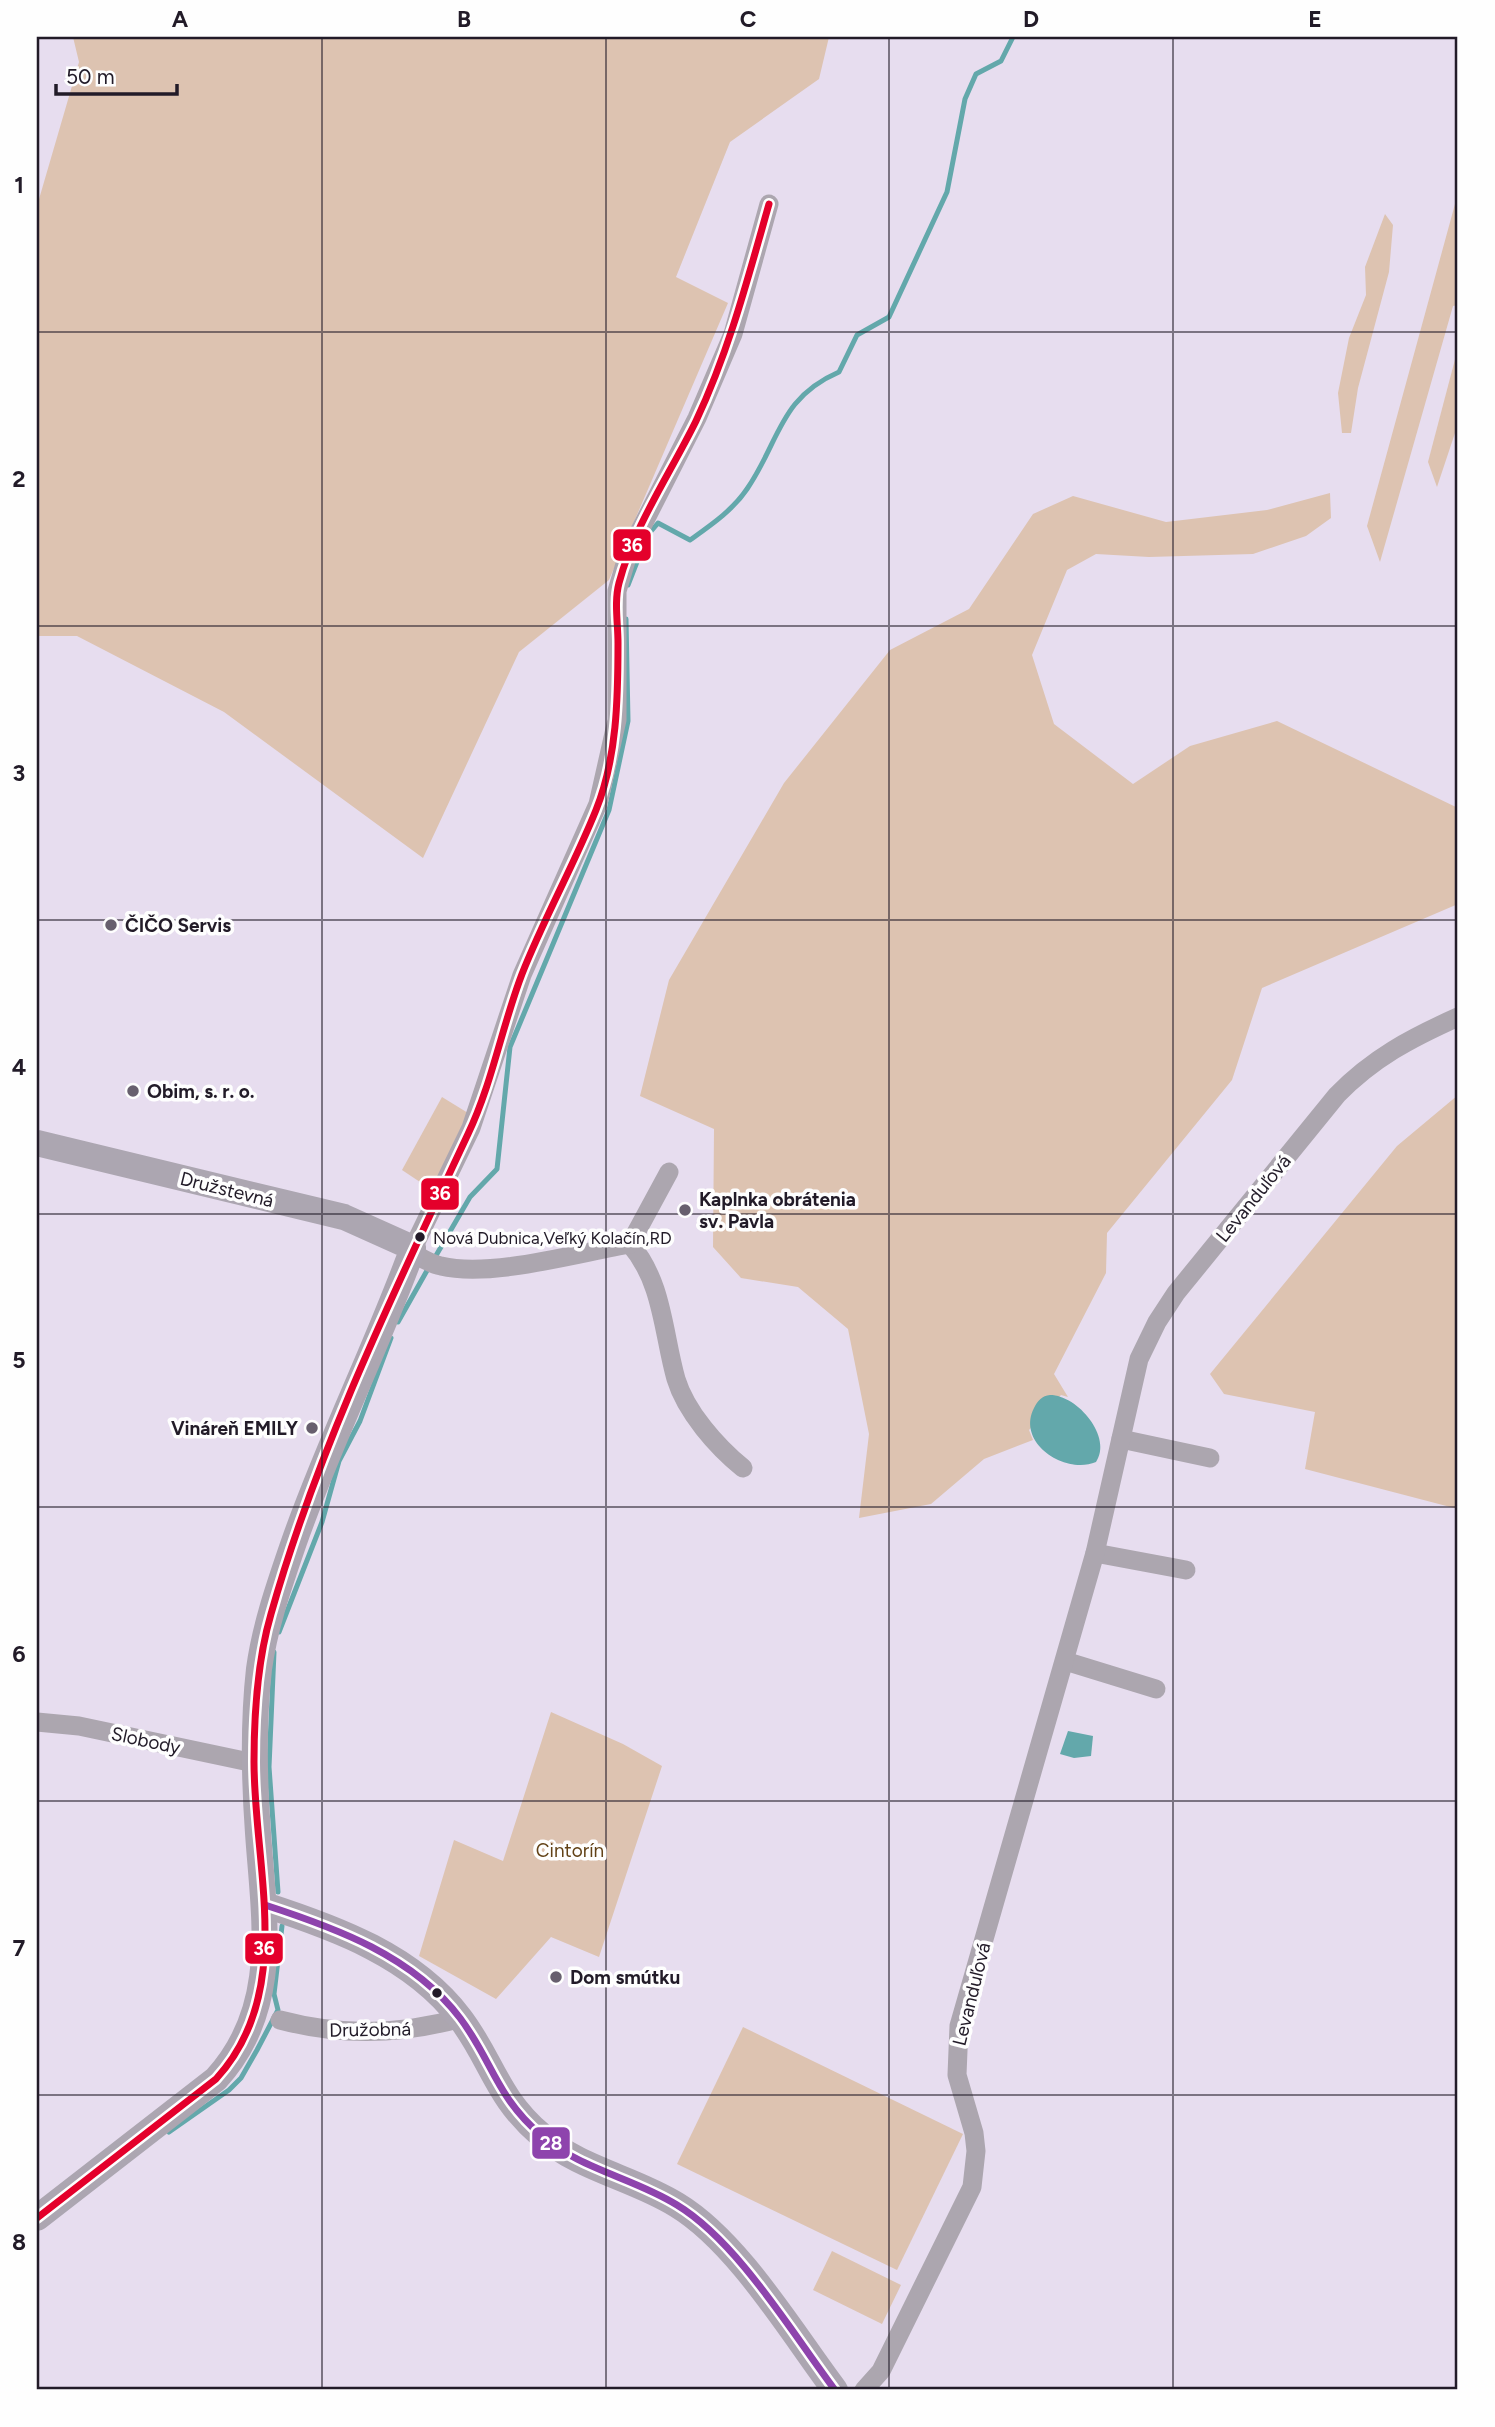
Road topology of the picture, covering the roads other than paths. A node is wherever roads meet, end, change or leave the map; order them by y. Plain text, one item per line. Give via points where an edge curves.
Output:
1 (769, 204) dead end
2 (1458, 1017) edge
3 (37, 1143) edge
4 (669, 1172) dead end
5 (630, 1244) junction
6 (422, 1257) junction
7 (1121, 1439) junction
8 (1210, 1458) dead end
9 (743, 1468) dead end
10 (1095, 1553) junction
11 (1186, 1570) dead end
12 (1065, 1661) junction
13 (1156, 1689) dead end
14 (37, 1721) edge
15 (254, 1763) junction
16 (265, 1905) junction
17 (461, 2018) junction
18 (280, 2020) dead end
19 (37, 2217) edge
20 (835, 2390) edge
21 (864, 2390) edge

1 - 6 street via 733,334 697,418 628,554 617,591 617,720 598,804 522,975
2 - 7 street, Levanduľová via 1412,1038 1361,1070 1176,1293 1139,1359
3 - 6 street, Družstevná via 344,1217
4 - 5 street
5 - 6 street, Družstevná via 504,1266 459,1269
5 - 9 street via 653,1280 685,1399 724,1453
6 - 15 street via 324,1459 278,1590 263,1641
7 - 8 street
7 - 10 street, Levanduľová
10 - 11 street
10 - 12 street, Levanduľová
12 - 13 street
12 - 21 street, Levanduľová via 959,2026 957,2075 976,2151 972,2187 881,2371
14 - 15 street, Slobody
15 - 16 street
16 - 17 street via 373,1945
16 - 19 street via 259,1997 254,2021 235,2057 199,2094
17 - 18 street, Družobná via 402,2031 330,2031
17 - 20 street via 503,2096 542,2137 565,2153 645,2185 681,2206 730,2252

